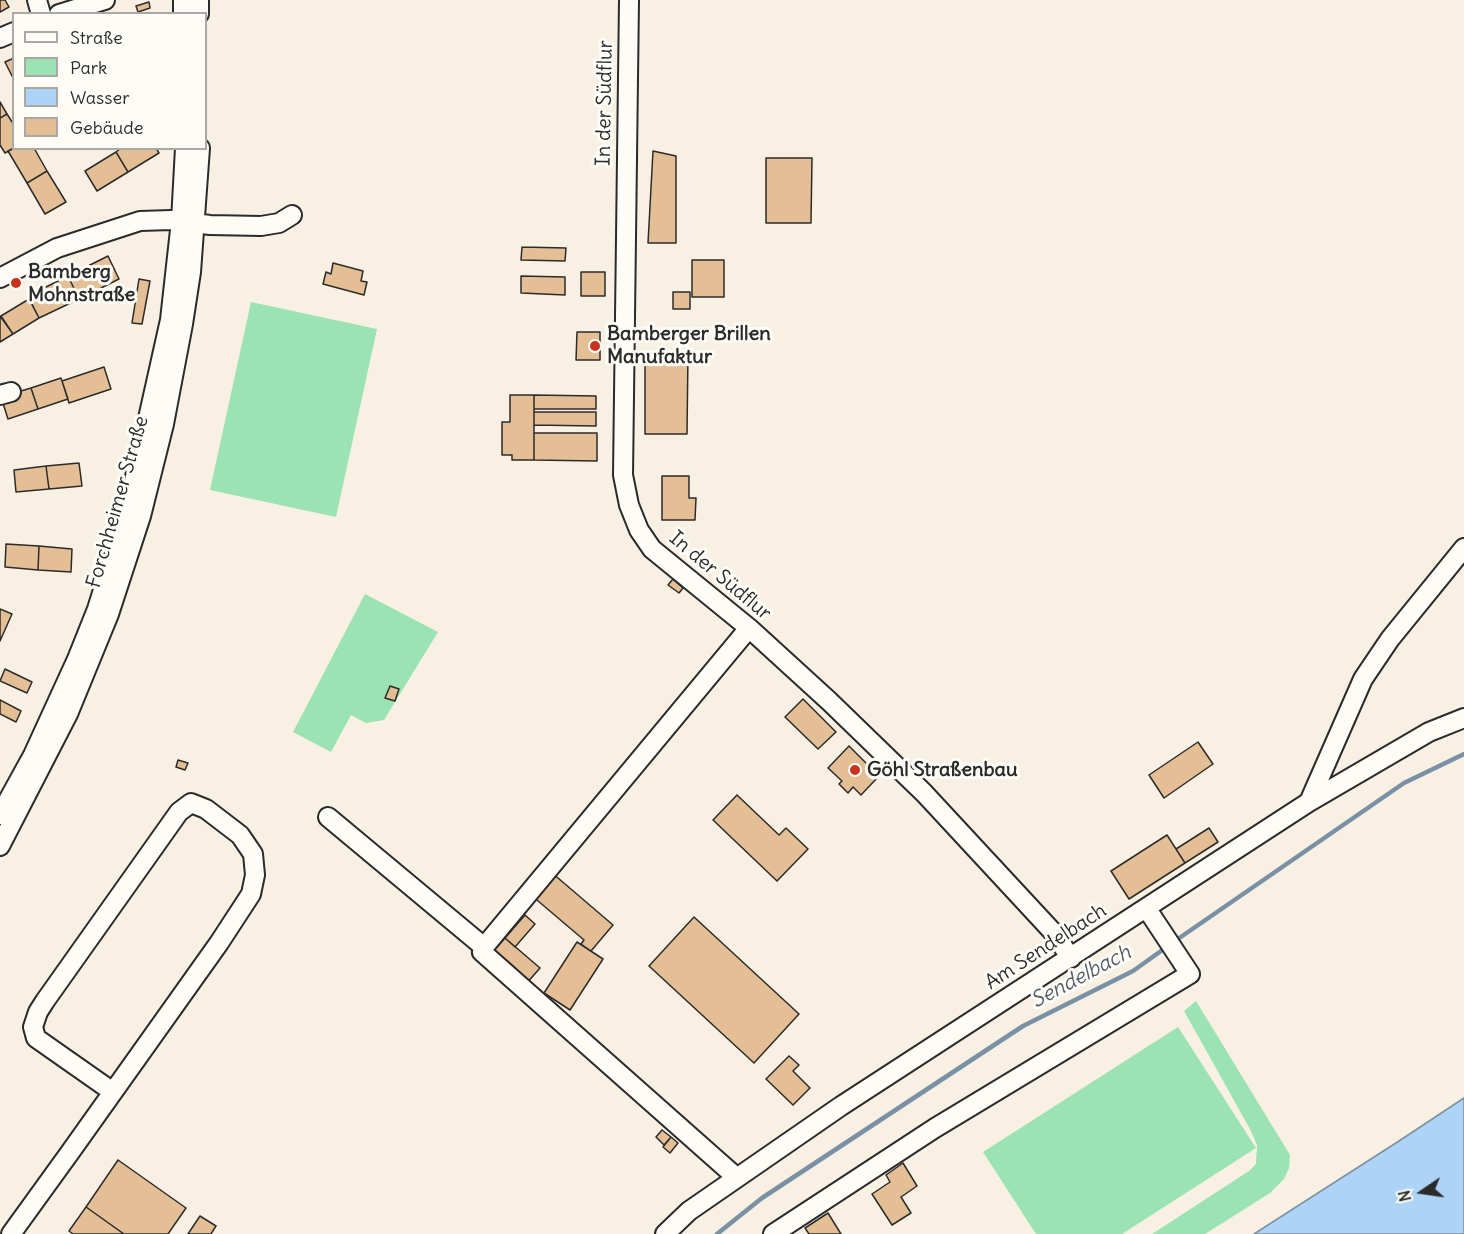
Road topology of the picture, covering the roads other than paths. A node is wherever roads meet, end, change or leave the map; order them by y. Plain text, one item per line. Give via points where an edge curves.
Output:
1 (105, 0) edge
2 (629, 0) edge
3 (66, 12) edge
4 (184, 150) edge
5 (200, 150) edge
6 (292, 215) dead end
7 (188, 222) junction
8 (0, 278) edge
9 (1464, 548) edge
10 (749, 628) junction
11 (1464, 718) edge
12 (1309, 802) junction
13 (0, 815) edge
14 (328, 817) dead end
15 (0, 846) edge
16 (1147, 909) junction
17 (484, 947) junction
18 (1071, 958) junction
19 (113, 1092) junction
20 (736, 1177) junction
21 (11, 1234) edge
22 (666, 1234) edge
23 (773, 1234) edge

1 - 3 street
2 - 10 street, In der Südflur via 622,475 635,522 652,549
4 - 7 street, Forchheimer Straße
5 - 7 street, Forchheimer Straße
6 - 7 street via 279,223 261,226
7 - 8 street via 153,219 102,232 57,248
7 - 13 street, Forchheimer Straße via 160,372 112,563 77,659 33,755
7 - 15 street, Forchheimer Straße via 183,324 164,424 129,556 68,714
9 - 12 street via 1390,639 1363,679
10 - 17 street
10 - 18 street, In der Südflur via 924,793 1052,931
11 - 12 street, Am Sendelbach via 1429,732
12 - 16 street, Am Sendelbach
14 - 17 street
16 - 18 street, Am Sendelbach
16 - 23 street via 1190,974 935,1128
17 - 20 street via 482,952
18 - 20 street, Am Sendelbach
19 - 19 street via 251,894 255,875 253,854 240,835 206,809 191,803 179,812 52,991 33,1027 36,1038
19 - 21 street
20 - 22 street, Am Sendelbach via 689,1211

